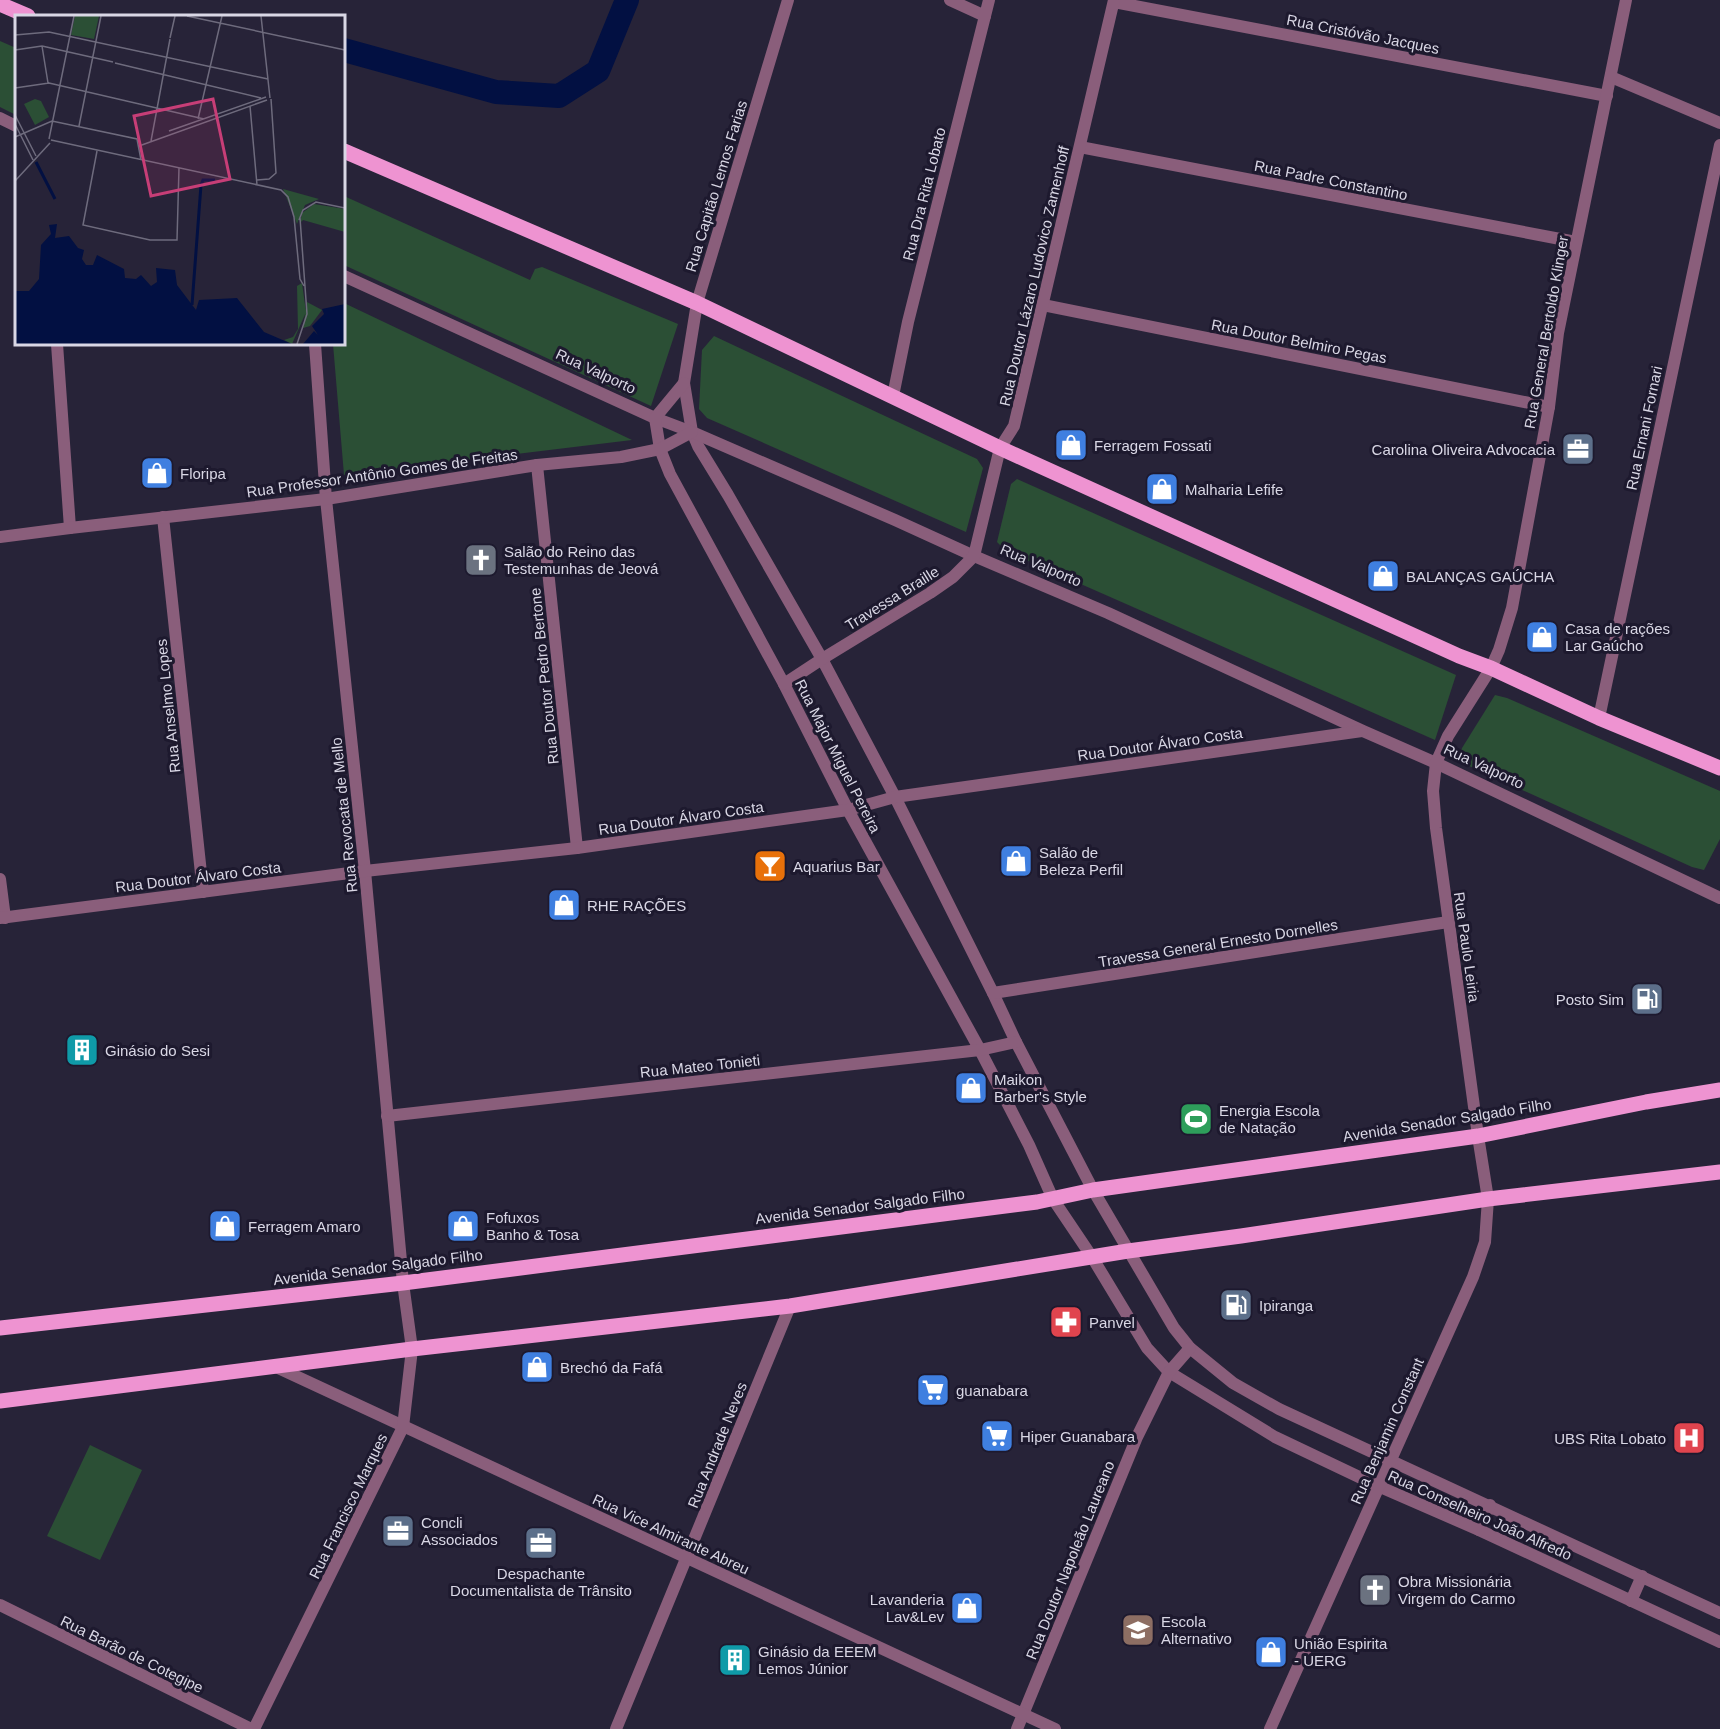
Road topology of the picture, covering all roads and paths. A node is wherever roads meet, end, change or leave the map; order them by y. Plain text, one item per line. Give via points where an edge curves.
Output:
1 (788, 0) edge
2 (950, 0) edge
3 (989, 0) edge
4 (1626, 0) edge
5 (1114, 1) edge
6 (0, 4) edge
7 (26, 15) edge
8 (985, 16) junction
9 (1611, 77) junction
10 (1607, 96) junction
11 (0, 118) edge
12 (1720, 123) edge
13 (15, 126) edge
14 (1720, 145) edge
15 (1080, 147) junction
16 (345, 151) edge
17 (1576, 242) junction
18 (345, 276) edge
19 (697, 303) junction
20 (1043, 305) junction
21 (57, 345) edge
22 (315, 345) edge
23 (684, 383) junction
24 (893, 396) junction
25 (1549, 406) junction
26 (655, 418) junction
27 (692, 432) junction
28 (1000, 448) junction
29 (660, 449) junction
30 (537, 465) junction
31 (326, 500) junction
32 (163, 518) junction
33 (70, 528) junction
34 (0, 537) edge
35 (974, 556) junction
36 (822, 659) junction
37 (1491, 668) junction
38 (784, 684) junction
39 (1599, 718) junction
40 (1363, 730) junction
41 (1436, 763) junction
42 (1720, 768) edge
43 (895, 797) junction
44 (848, 810) junction
45 (577, 848) junction
46 (365, 871) junction
47 (0, 879) edge
48 (204, 892) junction
49 (1720, 898) edge
50 (2, 918) edge
51 (1448, 922) junction
52 (993, 993) junction
53 (1016, 1042) junction
54 (980, 1050) junction
55 (1720, 1090) edge
56 (387, 1116) junction
57 (1478, 1136) junction
58 (1720, 1172) edge
59 (1093, 1190) junction
60 (1053, 1199) junction
61 (1488, 1199) junction
62 (1128, 1251) junction
63 (1092, 1257) junction
64 (403, 1283) junction
65 (790, 1305) junction
66 (0, 1328) edge
67 (1190, 1348) junction
68 (412, 1349) junction
69 (274, 1366) junction
70 (1169, 1372) junction
71 (0, 1401) edge
72 (403, 1428) junction
73 (1390, 1460) junction
74 (1378, 1486) junction
75 (1490, 1505) junction
76 (1479, 1530) junction
77 (687, 1557) junction
78 (1642, 1576) junction
79 (1631, 1601) junction
80 (0, 1605) edge
81 (1720, 1613) edge
82 (1720, 1642) edge
83 (1023, 1714) junction
84 (252, 1729) edge
85 (616, 1729) edge
86 (1017, 1729) edge
87 (1055, 1729) edge
88 (1270, 1729) edge

1 - 19 street, Rua Capitão Lemos Farias
2 - 8 street
3 - 8 street, Rua Dra Rita Lobato
4 - 9 street, Rua General Bertoldo Klinger
5 - 10 street, Rua Cristóvão Jacques
5 - 15 street, Rua Doutor Lázaro Ludovico Zamenhoff
6 - 7 main road
8 - 24 street, Rua Dra Rita Lobato
9 - 10 street, Rua General Bertoldo Klinger
9 - 12 street
10 - 17 street, Rua General Bertoldo Klinger
11 - 13 street
14 - 39 street, Rua Ernani Fornari
15 - 17 street, Rua Padre Constantino
15 - 20 street, Rua Doutor Lázaro Ludovico Zamenhoff
16 - 19 main road
17 - 25 street, Rua General Bertoldo Klinger
18 - 26 street, Rua Valporto
19 - 23 street, Rua Capitão Lemos Farias
19 - 24 main road
20 - 25 street, Rua Doutor Belmiro Pegas
20 - 28 street, Rua Doutor Lázaro Ludovico Zamenhoff via 1014,426
21 - 33 street
22 - 31 street, Rua Revocata de Mello
23 - 26 street
23 - 27 street, Rua Capitão Lemos Farias
24 - 28 main road
25 - 37 street, Rua General Bertoldo Klinger via 1512,608
26 - 27 street, Rua Valporto
26 - 29 street, Rua Major Miguel Pereira
27 - 29 street, Rua Professor Antônio Gomes de Freitas
27 - 35 street, Rua Valporto
27 - 36 street, Rua Major Miguel Pereira
28 - 35 street, Rua Doutor Lázaro Ludovico Zamenhoff
28 - 37 main road
29 - 30 street, Rua Professor Antônio Gomes de Freitas
29 - 38 street, Rua Major Miguel Pereira via 674,482
30 - 31 street, Rua Professor Antônio Gomes de Freitas
30 - 45 street, Rua Doutor Pedro Bertone
31 - 32 street, Rua Professor Antônio Gomes de Freitas
31 - 46 street, Rua Revocata de Mello
32 - 33 street, Rua Professor Antônio Gomes de Freitas
32 - 48 street, Rua Anselmo Lopes
33 - 34 street, Rua Professor Antônio Gomes de Freitas
35 - 36 street, Travessa Braille via 930,594
35 - 40 street, Rua Valporto
36 - 38 street, Travessa Braille
36 - 43 street, Rua Major Miguel Pereira
37 - 39 main road
37 - 41 street via 1448,736
38 - 44 street, Rua Major Miguel Pereira
39 - 42 main road
40 - 41 street, Rua Valporto
40 - 43 street, Rua Doutor Álvaro Costa
41 - 49 street, Rua Valporto
41 - 51 street, Rua Paulo Leiria via 1436,828
43 - 44 street, Rua Doutor Álvaro Costa
43 - 52 street, Rua Major Miguel Pereira
44 - 45 street, Rua Doutor Álvaro Costa
44 - 54 street, Rua Major Miguel Pereira
45 - 46 street, Rua Doutor Álvaro Costa
46 - 48 street, Rua Doutor Álvaro Costa
46 - 56 street, Rua Revocata de Mello
47 - 50 street
48 - 50 street, Rua Doutor Álvaro Costa
51 - 52 street, Travessa General Ernesto Dornelles
51 - 57 street, Rua Paulo Leiria
52 - 53 street, Rua Major Miguel Pereira
53 - 54 street, Rua Mateo Tonieti
53 - 59 street, Rua Major Miguel Pereira
54 - 56 street, Rua Mateo Tonieti
54 - 60 street, Rua Major Miguel Pereira
55 - 57 main road, Avenida Senador Salgado Filho
56 - 64 street, Rua Revocata de Mello
57 - 59 main road, Avenida Senador Salgado Filho
57 - 61 street, Rua Benjamin Constant
58 - 61 main road
59 - 60 main road, Avenida Senador Salgado Filho
59 - 62 street
60 - 63 street
60 - 64 main road, Avenida Senador Salgado Filho
61 - 62 main road
61 - 73 street, Rua Benjamin Constant via 1485,1242 1473,1277
62 - 63 main road
62 - 67 street
63 - 65 main road
63 - 70 street via 1147,1348
64 - 66 main road, Avenida Senador Salgado Filho
64 - 68 street, Rua Francisco Marques
65 - 68 main road
65 - 77 street, Rua Andrade Neves
67 - 70 street, Rua Doutor Napoleão Laureano
67 - 73 street, Rua Conselheiro João Alfredo via 1233,1383 1279,1409
68 - 69 main road
68 - 72 street, Rua Francisco Marques
69 - 71 main road
69 - 72 street, Rua Vice Almirante Abreu
70 - 74 street, Rua Conselheiro João Alfredo via 1275,1437
70 - 83 street, Rua Doutor Napoleão Laureano via 1137,1437
72 - 77 street, Rua Vice Almirante Abreu
72 - 84 street, Rua Francisco Marques
73 - 74 street, Rua Benjamin Constant
73 - 75 street, Rua Conselheiro João Alfredo
74 - 76 street, Rua Conselheiro João Alfredo
74 - 88 street, Rua Benjamin Constant
75 - 76 street
75 - 78 street, Rua Conselheiro João Alfredo
76 - 79 street, Rua Conselheiro João Alfredo
77 - 83 street, Rua Vice Almirante Abreu
77 - 85 street, Rua Andrade Neves
78 - 79 street
78 - 81 street, Rua Conselheiro João Alfredo
79 - 82 street, Rua Conselheiro João Alfredo
80 - 84 street, Rua Barão de Cotegipe
83 - 86 street, Rua Doutor Napoleão Laureano
83 - 87 street, Rua Vice Almirante Abreu

